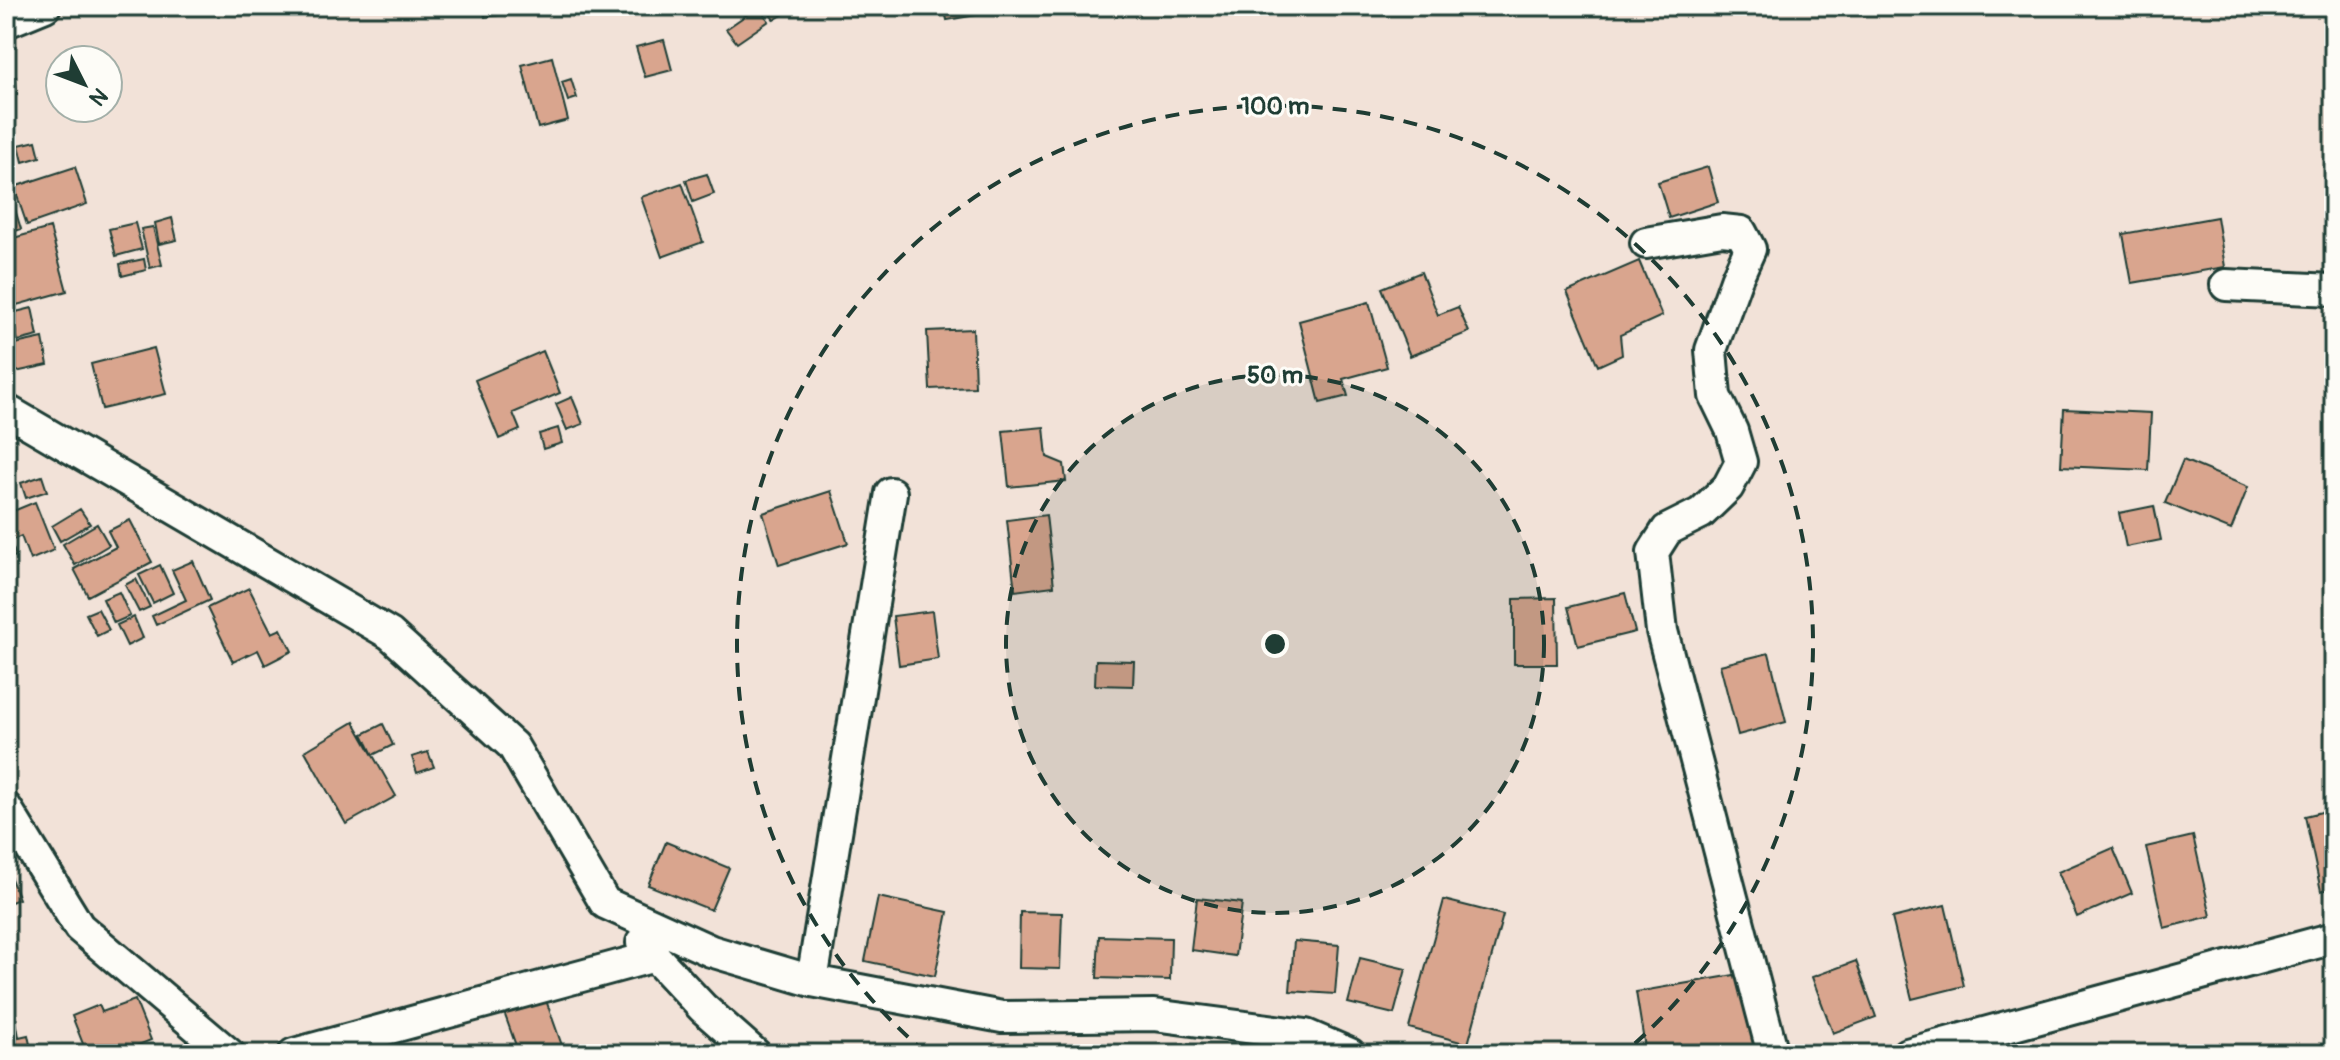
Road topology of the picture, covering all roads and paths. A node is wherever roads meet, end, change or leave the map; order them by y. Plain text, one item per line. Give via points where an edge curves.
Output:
1 (45, 6) edge
2 (6, 22) edge
3 (1646, 243) dead end
4 (2226, 285) dead end
5 (2334, 290) edge
6 (6, 410) edge
7 (891, 493) dead end
8 (6, 808) edge
9 (605, 903) junction
10 (2334, 938) edge
11 (655, 956) junction
12 (812, 981) junction
13 (229, 1054) edge
14 (294, 1054) edge
15 (755, 1054) edge
16 (1350, 1054) edge
17 (1773, 1054) edge
18 (1907, 1054) edge

1 - 2 street
3 - 17 street via 1722,230 1741,232 1750,249 1711,350 1715,396 1741,462 1728,487 1701,513 1667,530 1653,552 1662,631
4 - 5 street
6 - 9 street via 390,634 513,746
7 - 12 street
8 - 13 street via 79,927
9 - 11 street
9 - 12 street via 711,951
10 - 18 street
11 - 14 street
11 - 15 street
12 - 16 street via 1002,1017 1154,1015 1306,1035

